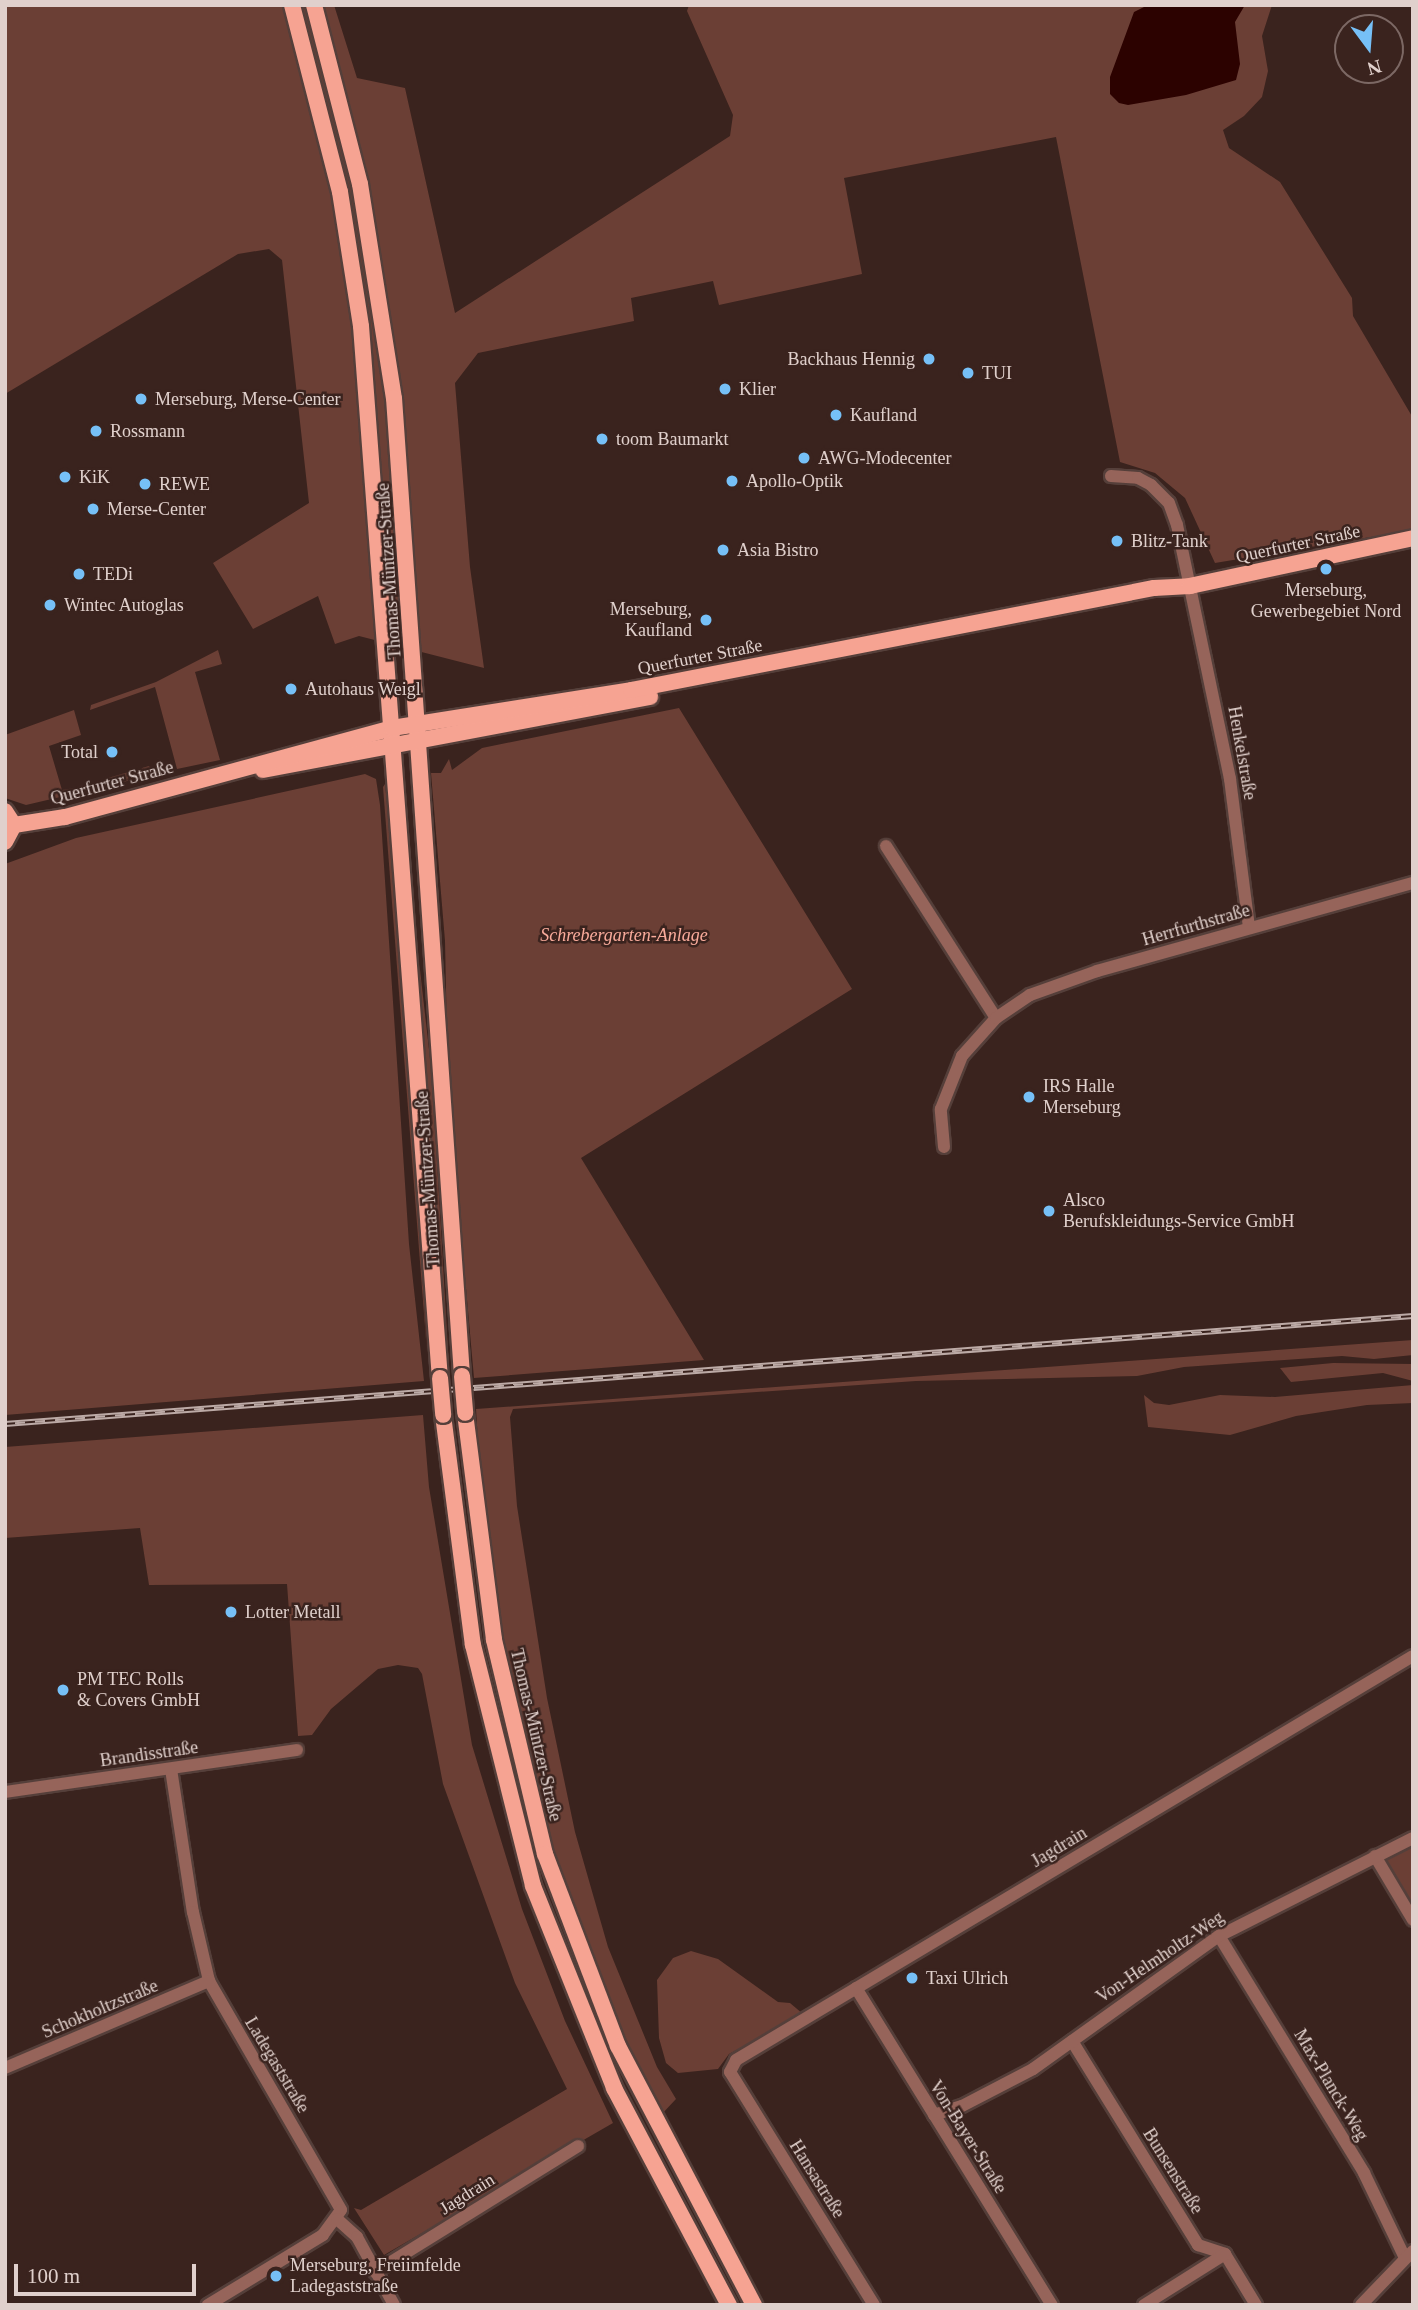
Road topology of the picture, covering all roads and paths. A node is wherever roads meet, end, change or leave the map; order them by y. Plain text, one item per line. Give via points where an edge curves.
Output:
1 (292, 5) edge
2 (314, 5) edge
3 (1111, 476) dead end
4 (1413, 538) edge
5 (1190, 586) junction
6 (418, 724) junction
7 (392, 728) junction
8 (419, 743) junction
9 (393, 748) junction
10 (218, 776) junction
11 (10, 818) edge
12 (5, 842) edge
13 (886, 846) dead end
14 (1413, 883) edge
15 (1249, 928) junction
16 (996, 1018) junction
17 (944, 1147) dead end
18 (1413, 1656) edge
19 (296, 1750) dead end
20 (171, 1769) junction
21 (5, 1792) edge
22 (1413, 1838) edge
23 (1375, 1856) junction
24 (1413, 1920) edge
25 (1219, 1936) junction
26 (209, 1981) junction
27 (856, 1988) junction
28 (1072, 2041) junction
29 (5, 2068) edge
30 (730, 2072) joint
31 (934, 2115) junction
32 (578, 2146) dead end
33 (337, 2219) junction
34 (1225, 2254) junction
35 (1409, 2254) edge
36 (375, 2272) junction
37 (208, 2305) edge
38 (394, 2305) edge
39 (729, 2305) edge
40 (754, 2305) edge
41 (874, 2305) edge
42 (1052, 2305) edge
43 (1144, 2305) edge
44 (1256, 2305) edge
45 (1361, 2305) edge

1 - 7 main road, Thomas-Müntzer-Straße via 324,118 352,259 367,389
2 - 6 main road, Thomas-Müntzer-Straße via 342,104 380,295 402,481
3 - 5 street via 1138,478 1168,503
4 - 5 main road, Querfurter Straße
5 - 6 main road, Querfurter Straße via 1154,588 631,690
5 - 8 main road, Querfurter Straße via 1149,601
5 - 15 street, Henkelstraße via 1230,779
6 - 7 main road, Querfurter Straße
6 - 8 main road, Thomas-Müntzer-Straße
7 - 9 main road, Thomas-Müntzer-Straße
7 - 10 main road, Querfurter Straße
8 - 9 main road, Querfurter Straße
8 - 40 main road, Thomas-Müntzer-Straße, bridge via 465,1413 494,1640 545,1854 585,1967 635,2082
9 - 10 main road, Querfurter Straße
9 - 39 main road, Thomas-Müntzer-Straße, bridge via 443,1415 473,1645 533,1886 614,2088
10 - 11 main road, Querfurter Straße via 65,817
11 - 12 main road
13 - 16 street
14 - 15 street, Herrfurthstraße
15 - 16 street, Herrfurthstraße via 1067,980 1030,995
16 - 17 street, Herrfurthstraße via 962,1056 948,1084 941,1109
18 - 27 street, Jagdrain
19 - 20 street, Brandisstraße
20 - 21 street, Brandisstraße
20 - 26 street, Ladegaststraße via 193,1912
22 - 23 street, Von-Helmholtz-Weg
23 - 24 street
23 - 25 street, Von-Helmholtz-Weg
25 - 28 street, Von-Helmholtz-Weg
25 - 35 street, Max-Planck-Weg
26 - 29 street, Schokholtzstraße
26 - 33 street, Ladegaststraße via 337,2198 341,2210
27 - 30 street, Jagdrain via 736,2060
27 - 31 street, Von-Bayer-Straße
28 - 31 street, Von-Helmholtz-Weg via 995,2091
28 - 34 street, Bunsenstraße via 1198,2245
30 - 41 street, Hansastraße
31 - 42 street, Von-Bayer-Straße
32 - 36 street, Jagdrain
33 - 36 street via 357,2237
33 - 37 street via 323,2235
34 - 43 street
34 - 44 street
35 - 45 street
36 - 38 street

